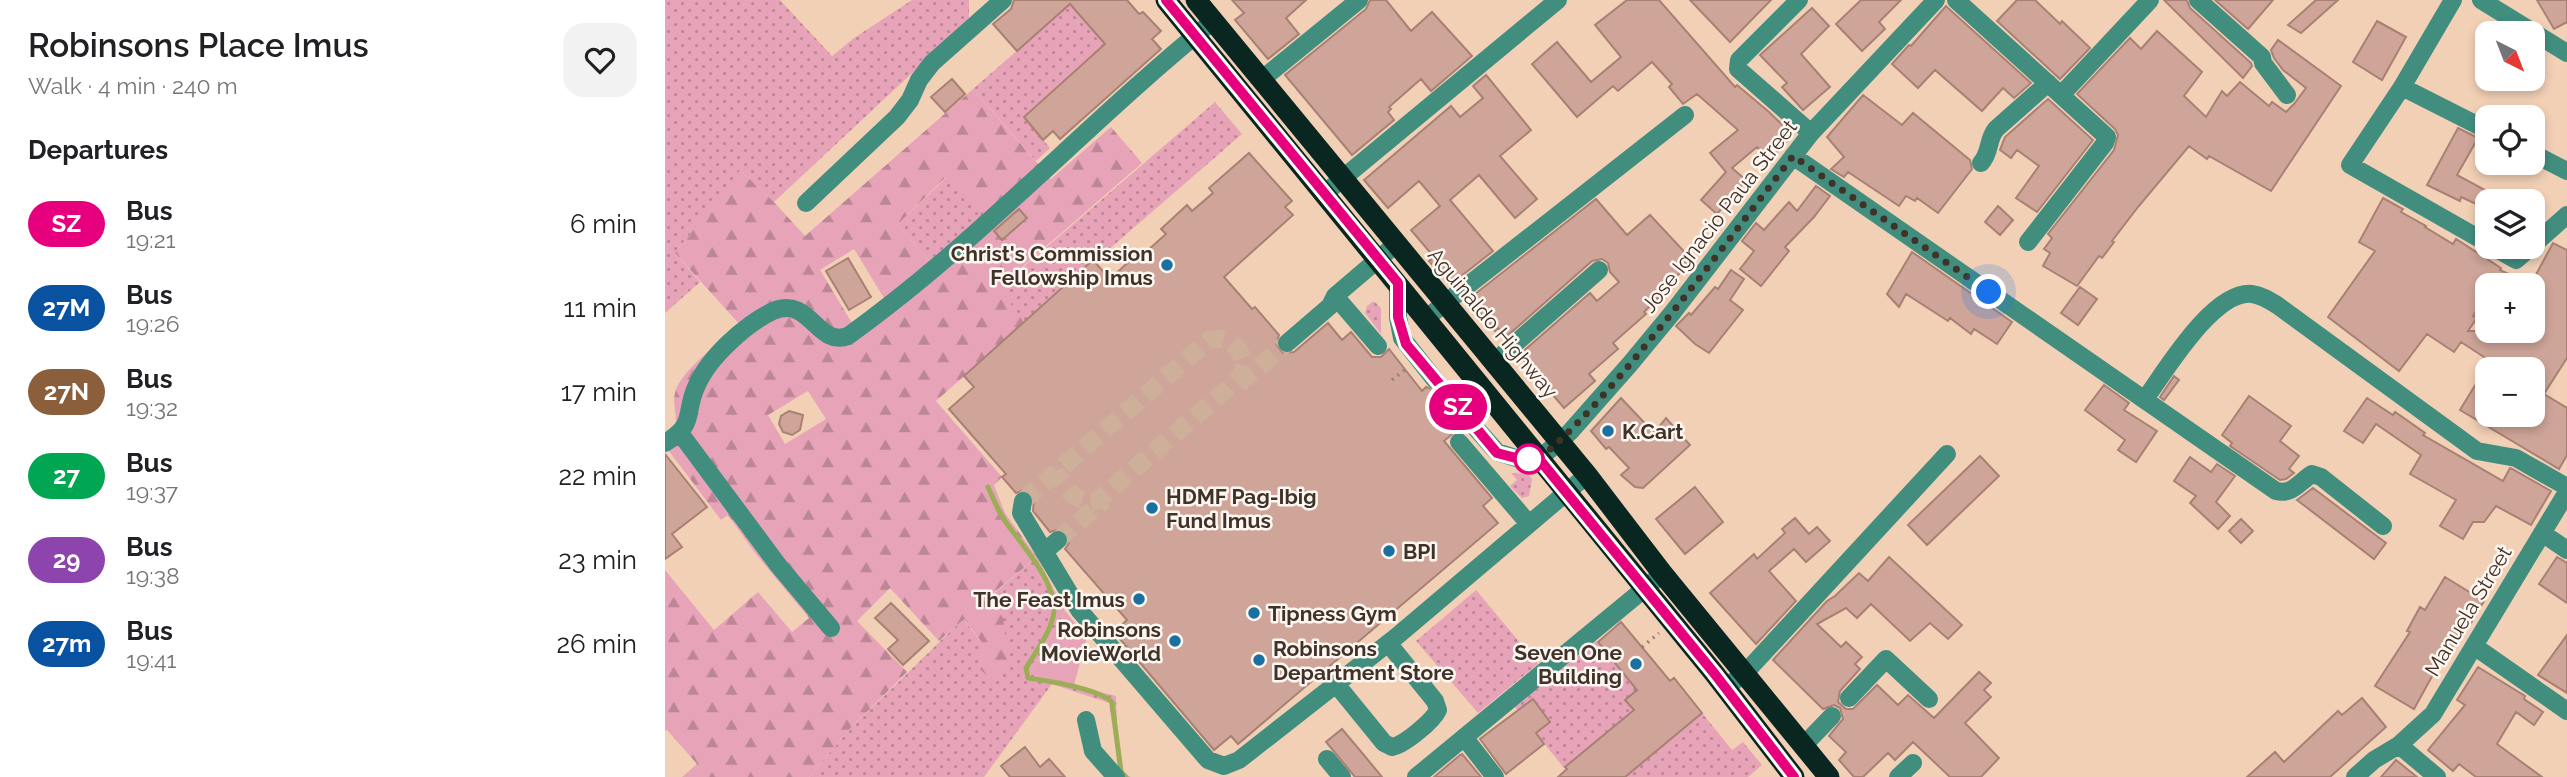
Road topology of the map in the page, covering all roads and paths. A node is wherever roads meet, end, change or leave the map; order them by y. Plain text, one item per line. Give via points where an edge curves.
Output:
1 (1003, 0) edge
2 (1166, 0) edge
3 (1196, 0) edge
4 (1359, 0) edge
5 (1558, 0) edge
6 (1799, 0) edge
7 (1936, 0) edge
8 (1956, 0) edge
9 (2150, 0) edge
10 (2198, 0) edge
11 (2452, 0) edge
12 (2481, 0) edge
13 (1213, 21) junction
14 (1196, 35) junction
15 (2567, 53) edge
16 (1261, 80) junction
17 (2402, 87) junction
18 (2055, 89) junction
19 (2287, 95) dead end
20 (1685, 115) dead end
21 (2475, 124) edge
22 (1811, 134) junction
23 (1793, 156) junction
24 (2545, 160) edge
25 (1981, 163) dead end
26 (2567, 171) edge
27 (1342, 179) junction
28 (1325, 193) junction
29 (806, 203) dead end
30 (2567, 215) edge
31 (2545, 234) edge
32 (2475, 236) edge
33 (2028, 242) dead end
34 (1396, 244) junction
35 (1378, 259) junction
36 (1599, 270) dead end
37 (1398, 283) junction
38 (1335, 296) junction
39 (1443, 303) junction
40 (1425, 319) junction
41 (1284, 339) tunnel mouth
42 (1378, 346) dead end
43 (1493, 363) junction
44 (1435, 380) tunnel mouth
45 (2145, 400) junction
46 (1458, 408) tunnel mouth
47 (681, 433) junction
48 (1459, 442) dead end
49 (1560, 442) junction
50 (665, 443) edge
51 (1947, 454) dead end
52 (1539, 459) junction
53 (1587, 475) junction
54 (2567, 489) edge
55 (1566, 493) junction
56 (1023, 501) dead end
57 (1529, 524) junction
58 (2383, 526) dead end
59 (2542, 533) junction
60 (2567, 550) edge
61 (1662, 573) junction
62 (1645, 589) junction
63 (831, 628) dead end
64 (1660, 632) dead end
65 (1388, 643) junction
66 (2474, 646) junction
67 (1642, 647) dead end
68 (1745, 673) junction
69 (1336, 684) junction
70 (1725, 688) junction
71 (1849, 698) dead end
72 (1929, 699) dead end
73 (2567, 711) edge
74 (1832, 716) dead end
75 (1086, 720) dead end
76 (1464, 737) junction
77 (1804, 745) junction
78 (2399, 745) junction
79 (1327, 759) dead end
80 (1913, 763) dead end
81 (1116, 777) edge
82 (1342, 777) edge
83 (1416, 777) edge
84 (1496, 777) edge
85 (1794, 777) edge
86 (1829, 777) edge
87 (1898, 777) edge
88 (2355, 777) edge
89 (2437, 777) edge

1 - 29 street via 932,63 897,117
2 - 14 highway
3 - 13 highway, Aguinaldo Highway
4 - 16 street
5 - 27 street
6 - 22 street via 1739,60 1738,69
7 - 22 street, Jose Ignacio Paua Street
8 - 18 street
9 - 18 street
10 - 19 street via 2262,57
11 - 17 street
12 - 15 street
13 - 14 street
13 - 16 highway, Aguinaldo Highway
14 - 28 highway
14 - 47 street via 951,254 848,336 832,337 792,307 774,311 754,324 723,349 703,374
16 - 27 highway, Aguinaldo Highway
17 - 21 street
17 - 32 street via 2350,165
18 - 25 street via 2012,114 1992,134
18 - 33 street via 2107,137
20 - 39 street
22 - 23 street, Jose Ignacio Paua Street
23 - 45 street
23 - 49 street, Jose Ignacio Paua Street via 1673,312
24 - 26 street
27 - 28 street
27 - 34 highway, Aguinaldo Highway
28 - 35 highway
30 - 31 street
34 - 35 street
34 - 39 highway, Aguinaldo Highway
35 - 37 highway
35 - 38 street
36 - 43 street
37 - 40 highway
37 - 44 street via 1402,338
38 - 41 street via 1324,299
38 - 42 street
39 - 40 street
39 - 43 highway, Aguinaldo Highway
40 - 52 highway
43 - 49 highway, Aguinaldo Highway
45 - 54 street via 2211,314 2229,300 2252,294 2277,305 2477,451 2516,458
45 - 58 street via 2276,491 2293,490 2312,474
46 - 52 street via 1497,453
47 - 50 street
47 - 63 street via 761,543
48 - 57 street
49 - 52 street, Jose Ignacio Paua Street
49 - 53 highway, Aguinaldo Highway
51 - 68 street
52 - 55 highway
53 - 55 street
53 - 61 highway, Aguinaldo Highway
54 - 59 street, Manuela Street
55 - 57 street
55 - 62 highway
56 - 69 street via 1021,513 1048,542 1080,611 1213,763 1235,764
57 - 65 street
59 - 60 street
59 - 66 street, Manuela Street
61 - 62 street
61 - 68 highway, Aguinaldo Highway
62 - 70 highway
62 - 76 street
64 - 67 path
65 - 69 street
65 - 69 street via 1438,709 1400,745 1384,743
66 - 73 street
66 - 78 street, Manuela Street via 2433,714
68 - 70 street
68 - 77 highway, Aguinaldo Highway
70 - 85 highway
71 - 72 street via 1886,659
74 - 77 street
75 - 81 street via 1093,751
76 - 83 street
76 - 84 street
77 - 86 highway, Aguinaldo Highway
78 - 88 street, Manuela Street
78 - 89 street
79 - 82 street
80 - 87 street

